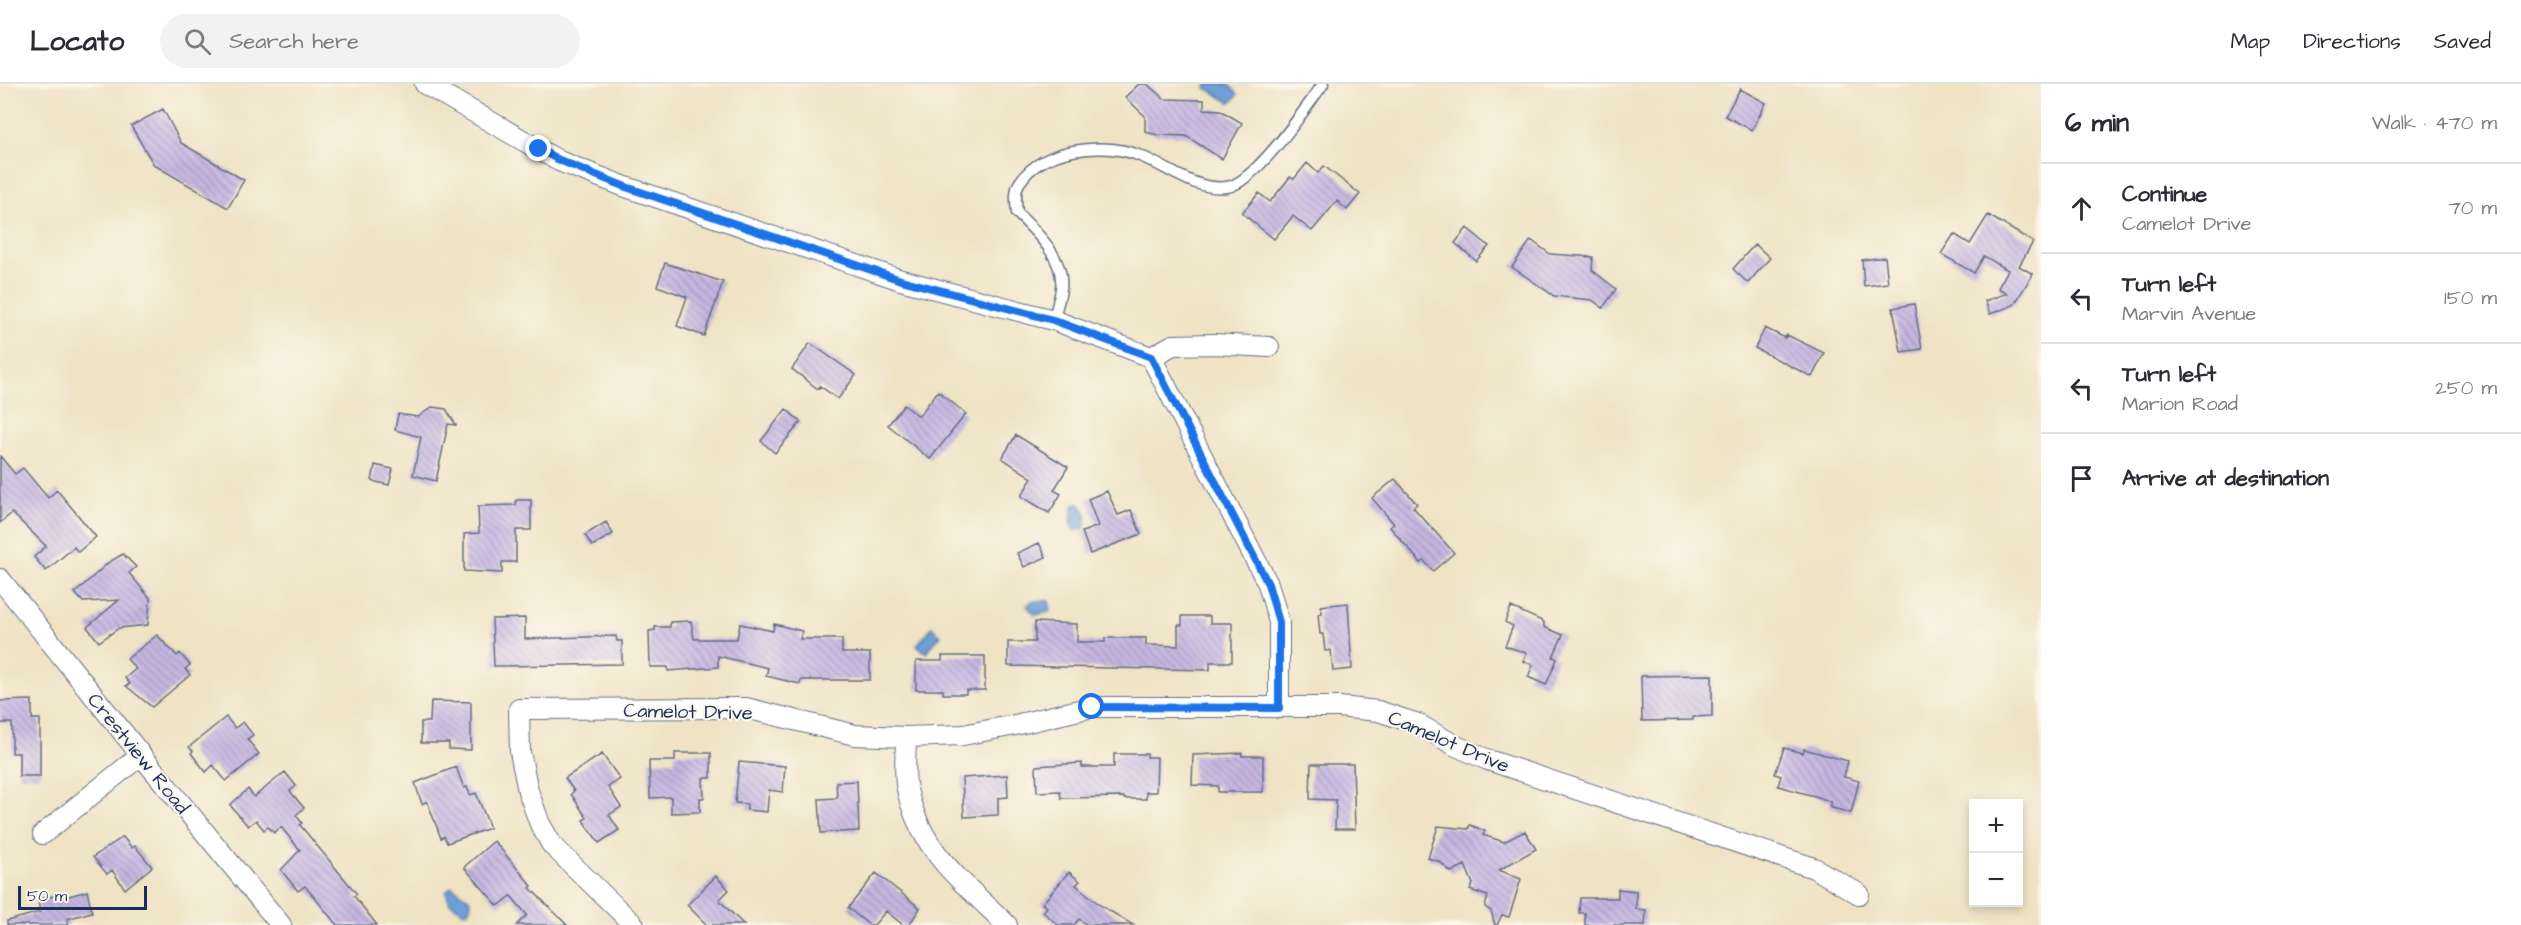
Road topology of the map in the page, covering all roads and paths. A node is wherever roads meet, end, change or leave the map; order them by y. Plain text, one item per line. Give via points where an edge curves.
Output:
1 (425, 84) edge
2 (1323, 84) edge
3 (1053, 320) junction
4 (1269, 346) dead end
5 (1151, 357) junction
6 (0, 579) edge
7 (1279, 708) junction
8 (906, 737) junction
9 (141, 755) junction
10 (43, 834) dead end
11 (1859, 894) dead end
12 (281, 925) edge
13 (634, 925) edge
14 (1007, 925) edge

1 - 3 street via 559,160 623,186 901,280
2 - 3 lane via 1256,169 1228,187 1207,187 1136,154 1108,150 1064,152 1036,164 1019,183 1017,213 1053,254 1059,268 1061,287
3 - 5 street
4 - 5 street via 1173,345
5 - 7 street via 1268,584 1279,622
6 - 9 street, Crestview Road
7 - 8 street, Camelot Drive via 1092,707 963,735
7 - 11 street, Camelot Drive via 1378,711 1418,724 1488,760 1814,867
8 - 13 street, Camelot Drive via 855,735 746,708 519,709 520,752 540,824 552,845
8 - 14 street via 906,782 925,840 942,862
9 - 10 street
9 - 12 street, Crestview Road

